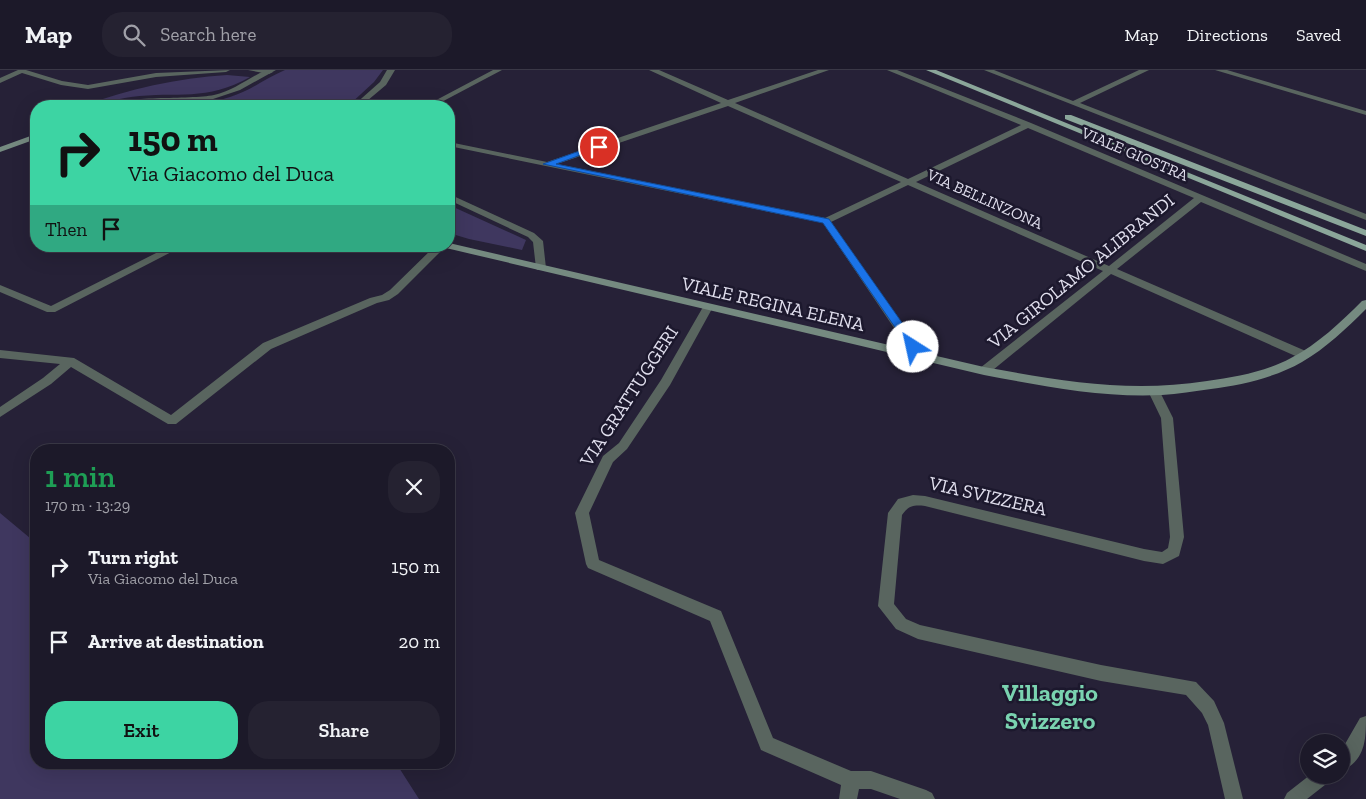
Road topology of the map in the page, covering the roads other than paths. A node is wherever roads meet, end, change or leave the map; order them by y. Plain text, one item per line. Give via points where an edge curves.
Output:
1 (32, 70) edge
2 (226, 70) edge
3 (252, 70) edge
4 (391, 70) edge
5 (498, 70) edge
6 (653, 70) edge
7 (825, 70) edge
8 (891, 70) edge
9 (930, 70) edge
10 (951, 70) edge
11 (988, 70) edge
12 (1145, 70) edge
13 (1219, 70) edge
14 (20, 71) edge
15 (270, 71) edge
16 (0, 81) edge
17 (155, 100) edge
18 (364, 100) edge
19 (441, 100) edge
20 (729, 103) junction
21 (1074, 103) junction
22 (1366, 113) edge
23 (1028, 125) junction
24 (30, 138) edge
25 (455, 145) edge
26 (0, 150) edge
27 (547, 164) junction
28 (908, 182) junction
29 (1200, 198) junction
30 (455, 200) edge
31 (1366, 217) edge
32 (826, 221) junction
33 (1366, 233) edge
34 (455, 247) edge
35 (1366, 248) edge
36 (166, 252) edge
37 (435, 252) edge
38 (541, 268) junction
39 (1366, 268) edge
40 (1110, 270) junction
41 (0, 288) edge
42 (11, 293) junction
43 (0, 299) edge
44 (1366, 303) edge
45 (708, 306) junction
46 (0, 354) edge
47 (1304, 355) junction
48 (919, 356) junction
49 (70, 361) junction
50 (984, 371) junction
51 (1154, 391) junction
52 (0, 413) edge
53 (1366, 724) edge
54 (1350, 754) edge
55 (851, 780) junction
56 (1312, 784) edge
57 (848, 799) edge
58 (926, 799) edge
59 (1234, 799) edge
60 (1293, 799) edge

1 - 14 street
2 - 14 street via 156,75 88,87
3 - 15 street
4 - 18 street via 383,83
5 - 19 street
6 - 20 street, VIA BELLINZONA
7 - 20 street
8 - 23 street, VIALE GIOSTRA
9 - 35 main road, VIALE GIOSTRA
10 - 33 main road, VIALE GIOSTRA
11 - 21 street, VIALE GIOSTRA
12 - 21 street
13 - 22 street
14 - 16 street
15 - 17 street via 235,91 212,97
20 - 27 street
20 - 28 street, VIA BELLINZONA
21 - 31 street, VIALE GIOSTRA
23 - 28 street
23 - 29 street, VIALE GIOSTRA
24 - 26 main road
25 - 27 street
27 - 32 street
28 - 32 street
28 - 40 street, VIA BELLINZONA
29 - 39 street, VIALE GIOSTRA
29 - 40 street, VIA GIROLAMO ALIBRANDI
30 - 38 street via 538,241
32 - 48 street
34 - 38 main road, VIALE REGINA ELENA
36 - 42 street via 51,310
37 - 49 street via 385,298 267,346 172,421
38 - 45 main road, VIALE REGINA ELENA
40 - 47 street, VIA BELLINZONA
40 - 50 street, VIA GIROLAMO ALIBRANDI
41 - 42 street
42 - 43 street
44 - 47 main road, VIALE REGINA ELENA
45 - 48 main road, VIALE REGINA ELENA
45 - 55 street, VIA GRATTUGGERI via 666,382 623,446 608,459 582,513 593,564 716,616 767,744
46 - 49 street
47 - 51 main road, VIALE REGINA ELENA via 1286,366 1250,377
48 - 50 main road, VIALE REGINA ELENA
49 - 52 street via 48,381
50 - 51 main road, VIALE REGINA ELENA via 1067,386
51 - 59 street, VIA SVIZZERA via 1168,418 1178,537 1174,552 1163,558 1144,555 913,500 903,503 895,513 886,606 901,624 918,632 1101,673 1190,688 1208,706 1216,723
53 - 54 street
55 - 57 street
55 - 58 street via 871,780
56 - 60 street

